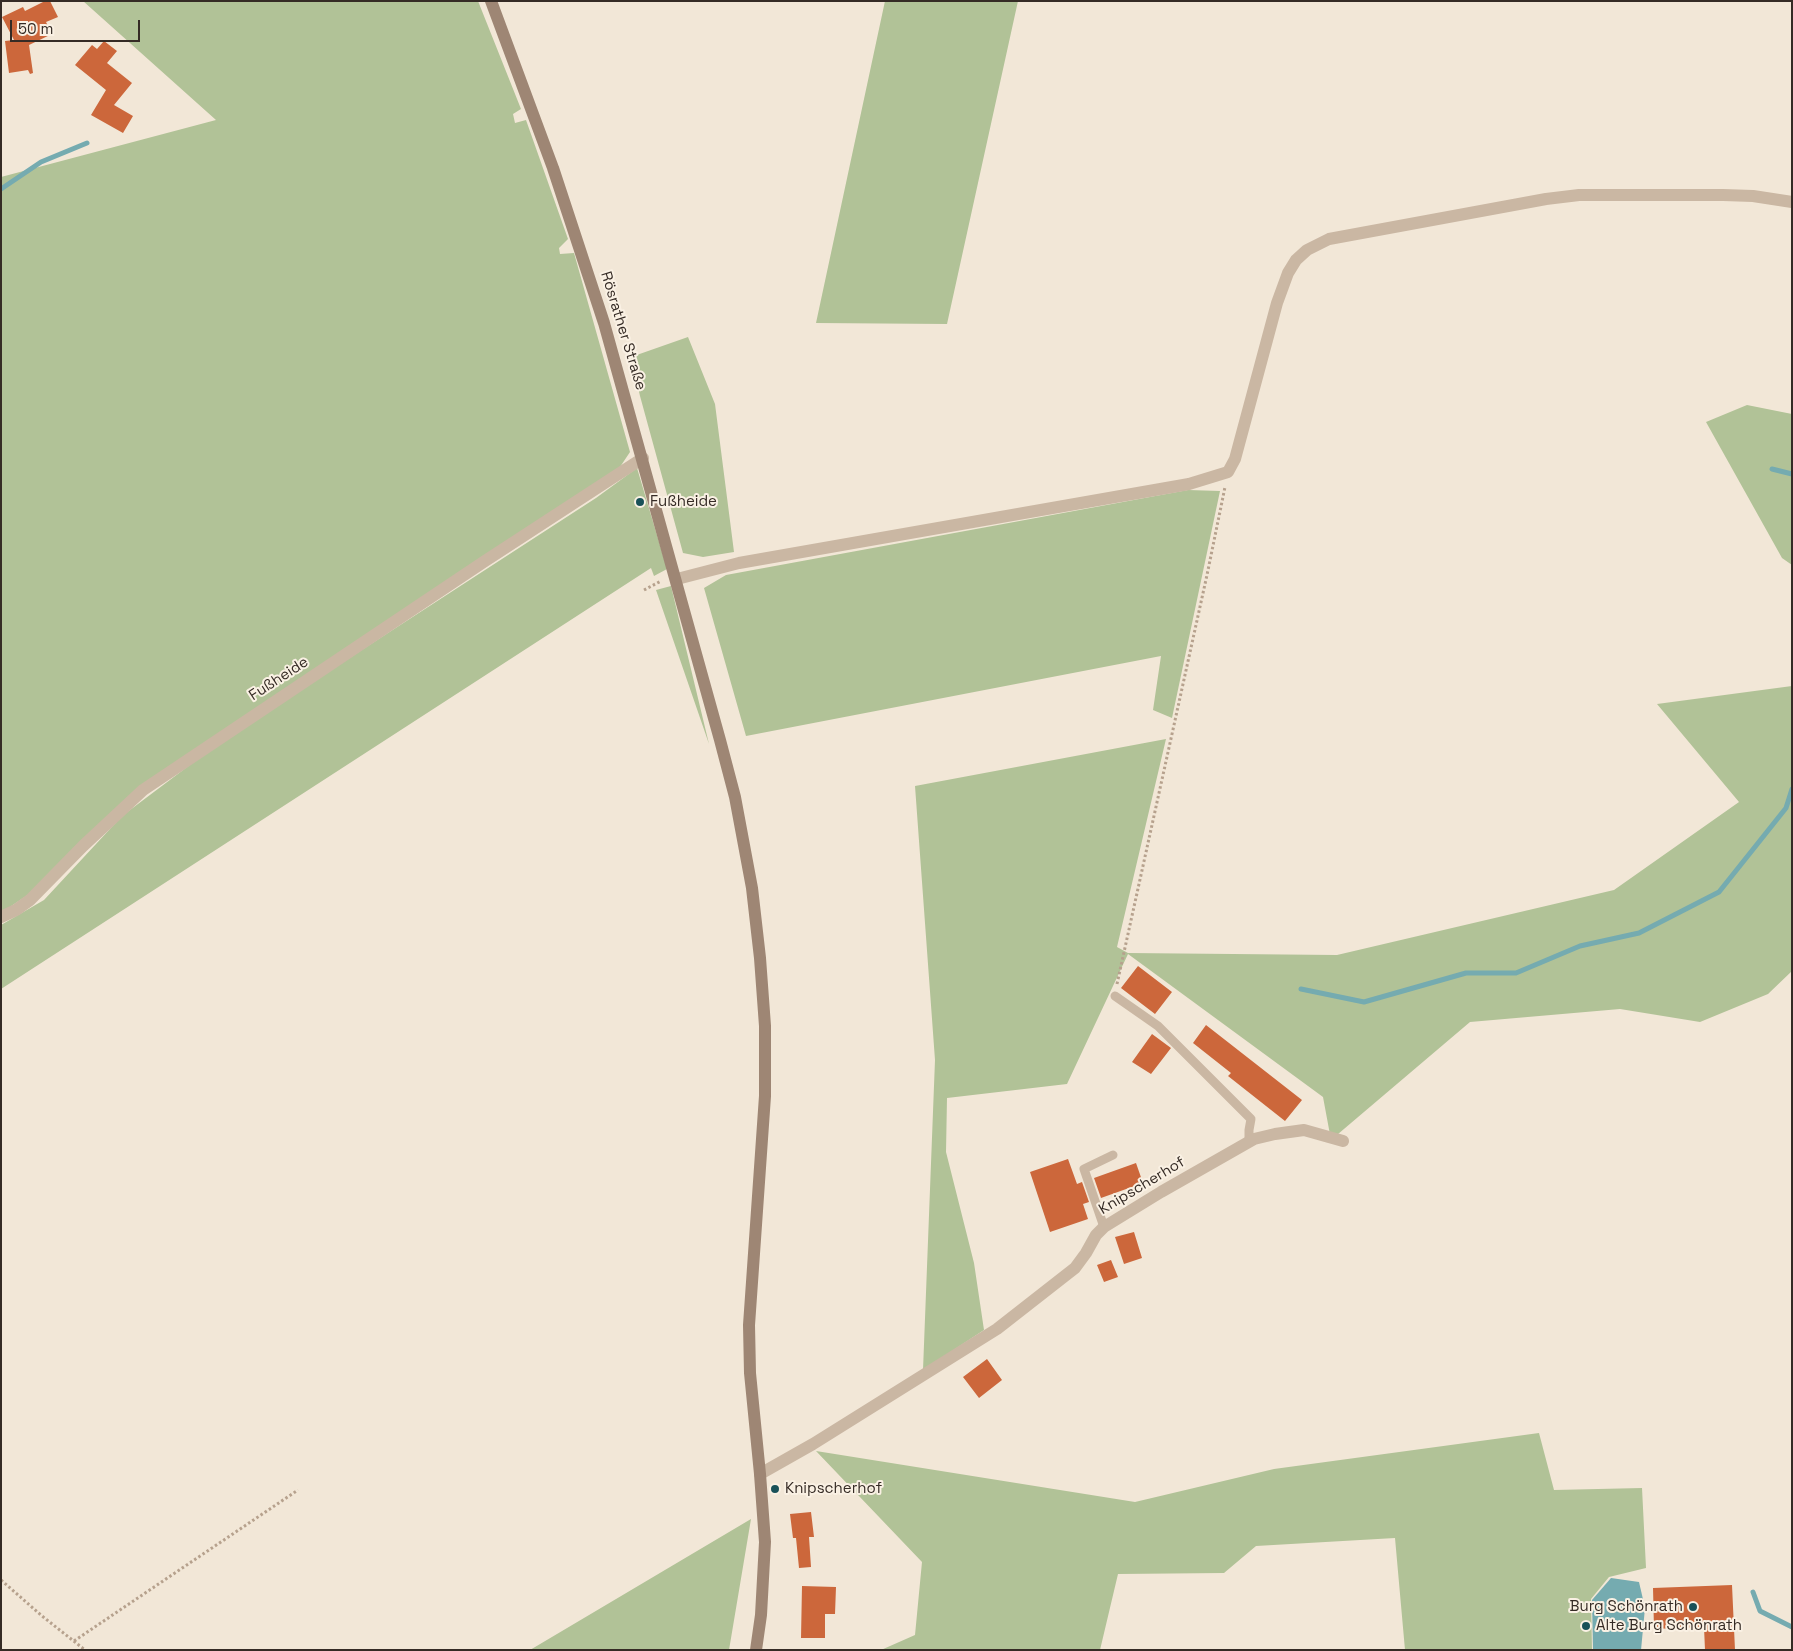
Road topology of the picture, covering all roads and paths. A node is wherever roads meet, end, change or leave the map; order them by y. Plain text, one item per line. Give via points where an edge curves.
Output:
1 (491, 1) edge
2 (1792, 202) edge
3 (643, 458) junction
4 (1228, 472) junction
5 (677, 579) junction
6 (1, 917) edge
7 (1115, 996) joint
8 (1343, 1140) dead end
9 (1249, 1142) junction
10 (1113, 1155) dead end
11 (1104, 1227) junction
12 (760, 1474) junction
13 (298, 1490) dead end
14 (1, 1580) edge
15 (74, 1641) junction
16 (85, 1650) edge
17 (756, 1650) edge

1 - 3 street, Rösrather Straße via 579,243
2 - 4 street via 1723,195 1579,195 1329,239 1307,250 1288,273 1235,459
3 - 5 street, Rösrather Straße
3 - 6 street, Fußheide via 143,790 30,900
4 - 5 street via 1188,484 739,563
4 - 7 path
5 - 12 street, Rösrather Straße via 735,797 752,888 760,958 765,1096 748,1325
7 - 9 lane via 1158,1026 1251,1119
8 - 9 street, Knipscherhof via 1304,1130
9 - 11 street, Knipscherhof
10 - 11 lane via 1084,1169
11 - 12 street, Knipscherhof via 1075,1268 997,1329 814,1444
12 - 17 street, Rösrather Straße via 765,1542
13 - 15 path
14 - 15 path
15 - 16 path

